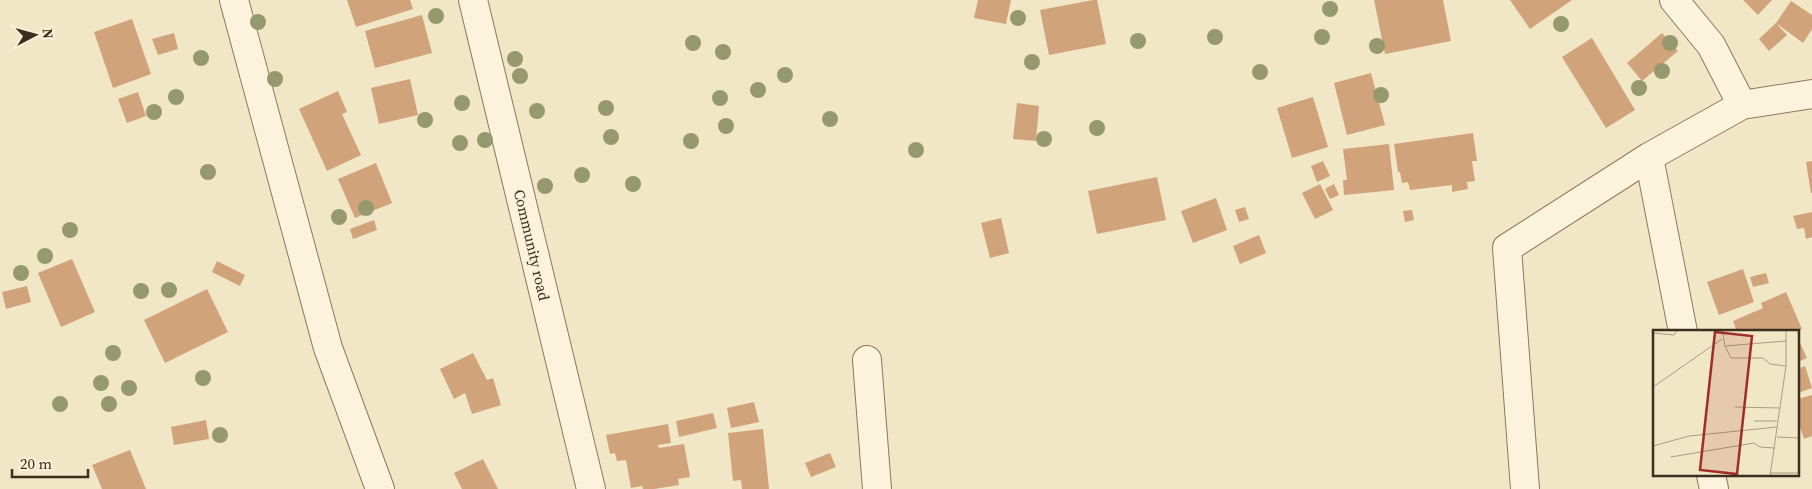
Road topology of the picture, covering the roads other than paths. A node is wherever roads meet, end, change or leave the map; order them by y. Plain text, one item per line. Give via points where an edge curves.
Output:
1 (234, 0) edge
2 (473, 0) edge
3 (1674, 0) edge
4 (1812, 94) edge
5 (1742, 105) junction
6 (1649, 157) junction
7 (1683, 330) edge
8 (867, 360) dead end
9 (1711, 476) edge
10 (380, 489) edge
11 (591, 489) edge
12 (877, 489) edge
13 (1525, 489) edge
14 (1714, 489) edge

1 - 10 street via 328,348
2 - 11 street, Community road
3 - 5 street via 1711,45
4 - 5 street
5 - 6 street
6 - 7 street
6 - 13 street via 1507,248
8 - 12 street
9 - 14 street

